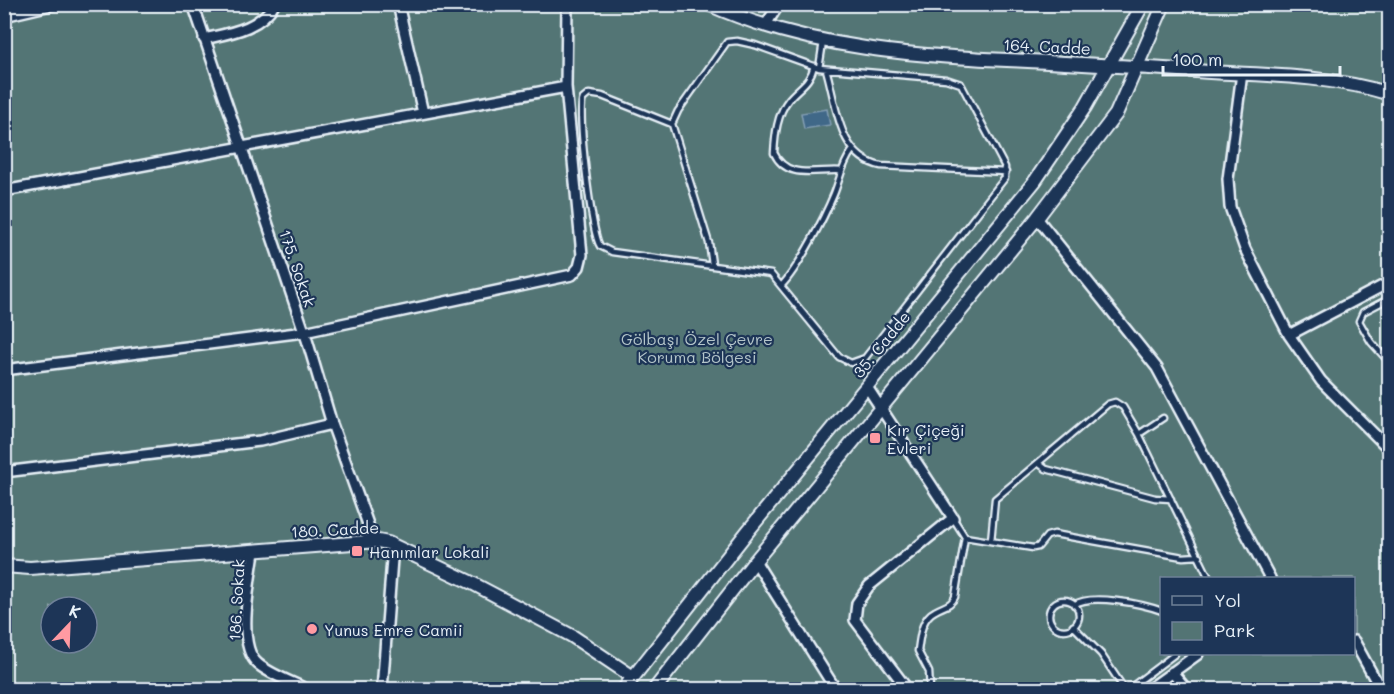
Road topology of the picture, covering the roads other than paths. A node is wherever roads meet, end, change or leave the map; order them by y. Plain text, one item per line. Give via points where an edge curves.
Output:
1 (55, 4) edge
2 (192, 4) edge
3 (274, 4) edge
4 (398, 4) edge
5 (567, 4) edge
6 (708, 4) edge
7 (779, 4) edge
8 (1143, 4) edge
9 (1164, 4) edge
10 (4, 16) edge
11 (765, 27) junction
12 (204, 39) junction
13 (823, 42) junction
14 (1107, 65) junction
15 (816, 67) junction
16 (1139, 68) junction
17 (826, 69) junction
18 (1242, 74) junction
19 (566, 87) junction
20 (1389, 94) edge
21 (423, 113) junction
22 (672, 124) junction
23 (240, 147) junction
24 (852, 151) junction
25 (842, 171) junction
26 (1006, 172) junction
27 (4, 191) edge
28 (1037, 218) junction
29 (712, 264) junction
30 (1389, 282) edge
31 (782, 285) junction
32 (1389, 298) edge
33 (304, 332) junction
34 (1289, 335) junction
35 (1389, 363) edge
36 (4, 370) edge
37 (867, 387) junction
38 (883, 408) junction
39 (1163, 418) dead end
40 (332, 424) junction
41 (1139, 434) junction
42 (1389, 450) edge
43 (1038, 463) junction
44 (4, 472) edge
45 (1171, 499) junction
46 (953, 518) junction
47 (965, 537) junction
48 (374, 541) junction
49 (990, 541) junction
50 (393, 546) junction
51 (254, 551) junction
52 (1200, 556) junction
53 (755, 561) junction
54 (4, 566) edge
55 (1208, 577) edge
56 (1269, 577) edge
57 (1074, 604) junction
58 (1160, 611) edge
59 (1073, 626) junction
60 (1355, 644) edge
61 (1174, 655) edge
62 (1197, 655) edge
63 (1172, 672) junction
64 (633, 677) junction
65 (308, 690) edge
66 (382, 690) edge
67 (623, 690) edge
68 (654, 690) edge
69 (836, 690) edge
70 (908, 690) edge
71 (930, 690) edge
72 (1126, 690) edge
73 (1148, 690) edge
74 (1187, 690) edge
75 (1381, 690) edge

1 - 10 street
2 - 12 street, 175. Sokak
3 - 12 street via 252,26
4 - 21 street
5 - 19 street
6 - 11 street, 164. Cadde
7 - 11 street
8 - 14 street, 35. Cadde
9 - 16 street
11 - 13 street, 164. Cadde
12 - 23 street, 175. Sokak
13 - 14 street, 164. Cadde via 914,55
13 - 15 lane
14 - 16 street, 164. Cadde
14 - 37 street, 35. Cadde via 1035,181
15 - 17 lane
15 - 22 lane via 755,45 727,42
15 - 25 lane via 782,111 774,153 783,166 798,172
16 - 18 street, 164. Cadde
16 - 28 street via 1116,114
17 - 24 lane
17 - 26 lane via 961,84
18 - 20 street, 164. Cadde via 1353,84
18 - 34 street via 1228,179 1230,207 1245,249
19 - 21 street
19 - 33 street via 582,255 572,275
21 - 23 street
22 - 29 lane
22 - 29 lane via 602,96 586,95 581,102 594,234 600,246 612,252
23 - 27 street
23 - 33 street, 175. Sokak
24 - 25 lane
24 - 26 lane via 863,161 881,166
25 - 31 lane via 827,210
26 - 31 lane via 998,188 862,361 850,363 839,357
28 - 38 street
28 - 56 street via 1157,368
29 - 31 lane via 771,273
30 - 34 street
32 - 35 lane via 1363,312 1359,321
33 - 36 street
33 - 40 street, 175. Sokak
34 - 42 street via 1321,381
37 - 38 street
37 - 64 street, 35. Cadde
38 - 46 street
38 - 53 street
39 - 41 lane
40 - 44 street via 260,441
40 - 48 street, 175. Sokak
41 - 43 lane via 1123,407 1112,403
41 - 45 lane
43 - 45 lane via 1046,469
43 - 49 lane via 993,501
45 - 52 lane
46 - 47 lane
46 - 70 street via 869,586 857,603 855,620
47 - 49 lane
47 - 71 lane via 956,597 928,615 923,628 918,651 929,672
48 - 50 street, 180. Cadde
48 - 51 street, 180. Cadde
49 - 52 lane via 1033,548 1054,534 1183,557
50 - 64 street, 180. Cadde via 572,636
50 - 66 street
51 - 54 street, 180. Cadde via 30,568
51 - 65 street, 186. Sokak via 245,634 249,653 258,664
52 - 55 lane
53 - 68 street
53 - 69 street
57 - 58 lane via 1098,599
57 - 59 lane via 1078,616
57 - 59 lane via 1057,602 1049,618 1062,630
59 - 72 lane via 1101,654
60 - 75 street
61 - 72 lane
62 - 63 street
63 - 73 street
63 - 74 street
64 - 67 street, 35. Cadde

